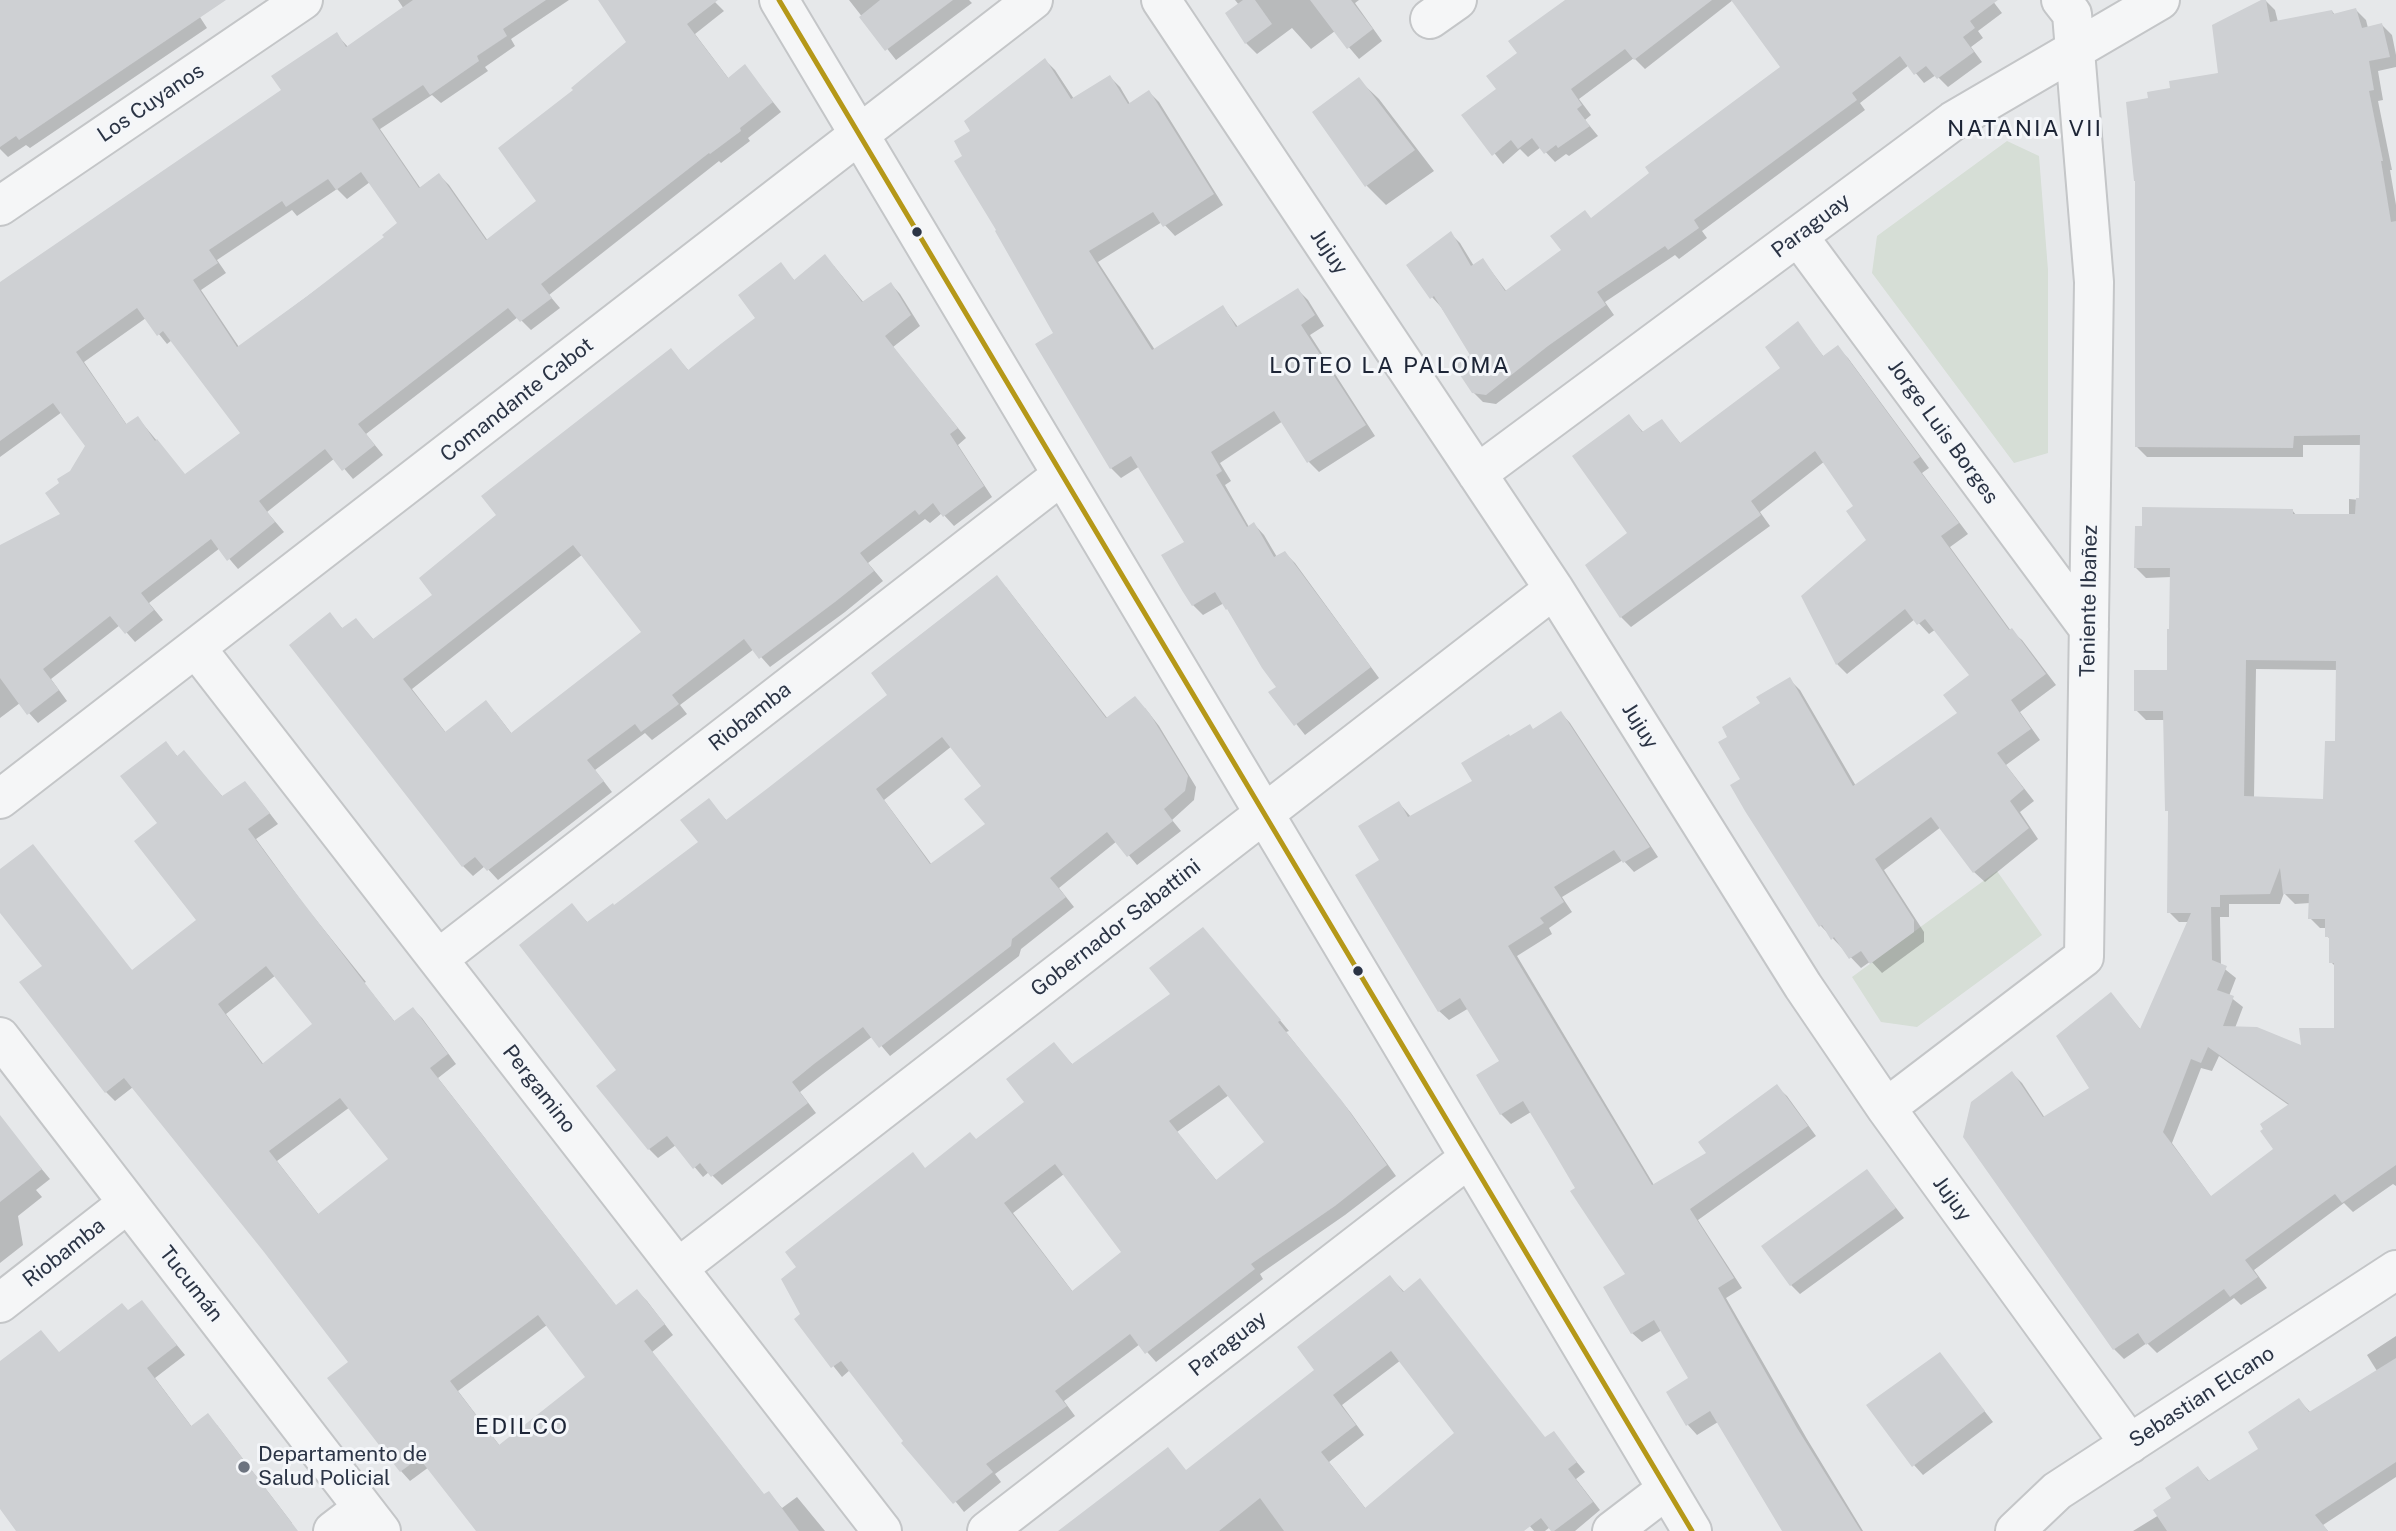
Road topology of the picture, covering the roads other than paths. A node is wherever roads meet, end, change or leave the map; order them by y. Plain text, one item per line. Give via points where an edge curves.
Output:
1 (303, 0) edge
2 (779, 0) edge
3 (1033, 0) edge
4 (1161, 0) edge
5 (2061, 0) edge
6 (2160, 0) edge
7 (2074, 50) junction
8 (859, 135) junction
9 (0, 206) edge
10 (1798, 236) junction
11 (1477, 474) junction
12 (1062, 475) junction
13 (1554, 589) junction
14 (2089, 629) junction
15 (196, 648) junction
16 (0, 799) edge
17 (1264, 814) junction
18 (438, 959) junction
19 (0, 1037) edge
20 (1886, 1108) junction
21 (1469, 1158) junction
22 (128, 1203) junction
23 (678, 1268) junction
24 (2396, 1270) edge
25 (0, 1303) edge
26 (2130, 1444) junction
27 (1667, 1489) junction
28 (372, 1519) edge
29 (2027, 1527) edge
30 (333, 1531) edge
31 (882, 1531) edge
32 (987, 1531) edge
33 (1612, 1531) edge
34 (1692, 1531) edge

1 - 9 street, Los Cuyanos
2 - 8 street
3 - 8 street, Comandante Cabot
4 - 11 street, Jujuy
5 - 7 street, Teniente Ibañez via 2071,14
6 - 7 street, Paraguay
7 - 10 street, Paraguay via 1953,121
7 - 14 street, Teniente Ibañez via 2094,282
8 - 12 street
8 - 15 street, Comandante Cabot
10 - 11 street, Paraguay
10 - 14 street, Jorge Luis Borges
11 - 13 street, Jujuy
12 - 17 street
12 - 18 street, Riobamba
13 - 17 street, Gobernador Sabattini
13 - 20 street, Jujuy via 1803,986
14 - 20 street, Teniente Ibañez via 2084,957
15 - 16 street, Comandante Cabot
15 - 18 street, Pergamino
17 - 21 street
17 - 23 street, Gobernador Sabattini
18 - 23 street, Pergamino
19 - 22 street, Tucumán
20 - 26 street, Jujuy
21 - 27 street
21 - 32 street, Paraguay
22 - 25 street, Riobamba
22 - 28 street, Tucumán
23 - 31 street, Pergamino
24 - 26 street, Sebastian Elcano
26 - 29 street, Sebastian Elcano via 2057,1491
27 - 33 street
27 - 34 street
28 - 30 street

